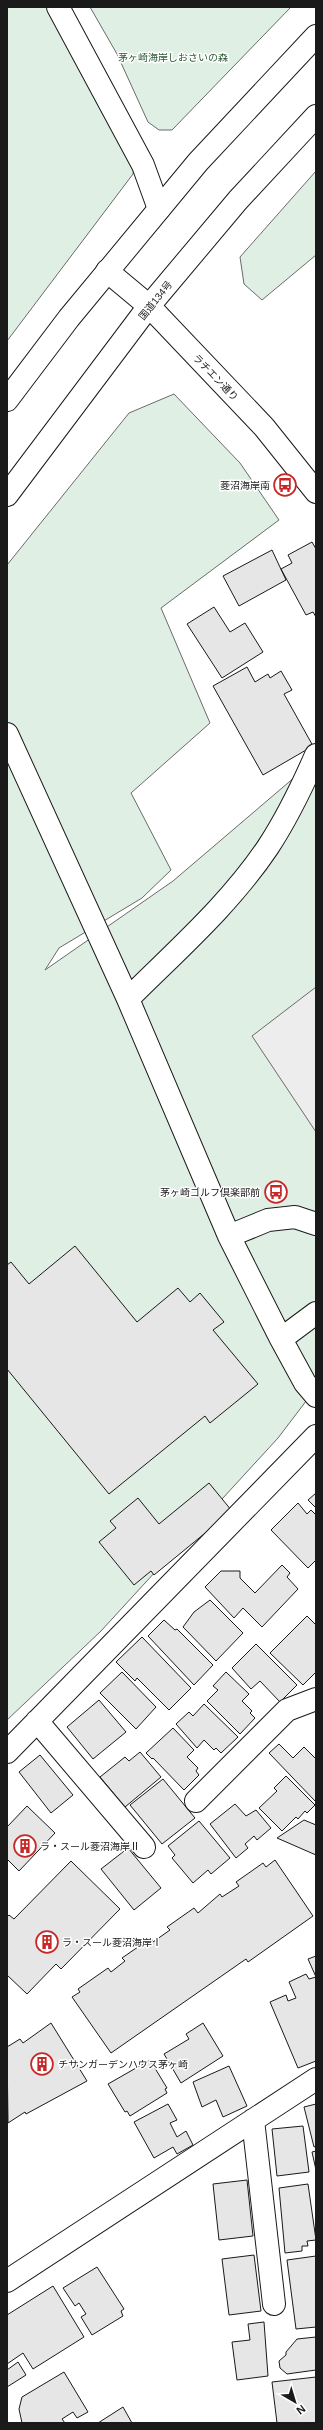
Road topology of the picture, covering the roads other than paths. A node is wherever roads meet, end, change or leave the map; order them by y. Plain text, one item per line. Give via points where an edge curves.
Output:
1 (58, 7) edge
2 (316, 36) edge
3 (316, 116) edge
4 (159, 209) junction
5 (107, 271) junction
6 (149, 306) junction
7 (7, 400) edge
8 (316, 492) edge
9 (7, 495) edge
10 (7, 734) edge
11 (316, 755) edge
12 (128, 999) junction
13 (316, 1224) edge
14 (229, 1236) junction
15 (316, 1313) edge
16 (280, 1339) junction
17 (316, 1396) edge
18 (316, 1436) edge
19 (316, 1699) edge
20 (37, 1721) junction
21 (7, 1752) edge
22 (196, 1801) dead end
23 (144, 1847) dead end
24 (316, 2079) edge
25 (253, 2120) junction
26 (7, 2281) edge
27 (274, 2304) dead end

1 - 4 main road via 143,165
2 - 4 main road via 198,162
3 - 6 main road, 国道134号 via 238,200
4 - 5 main road
5 - 6 main road, ラチエン通り
5 - 7 main road
6 - 8 main road, ラチエン通り via 264,427
6 - 9 main road, 国道134号
10 - 12 main road
11 - 12 main road via 297,798 267,848 221,906
12 - 14 main road
13 - 14 main road via 295,1216 268,1220
14 - 16 main road
15 - 16 main road
16 - 17 main road via 305,1383
18 - 20 main road
19 - 22 main road via 287,1710
20 - 21 main road
20 - 23 main road
24 - 25 main road
25 - 26 main road
25 - 27 main road

